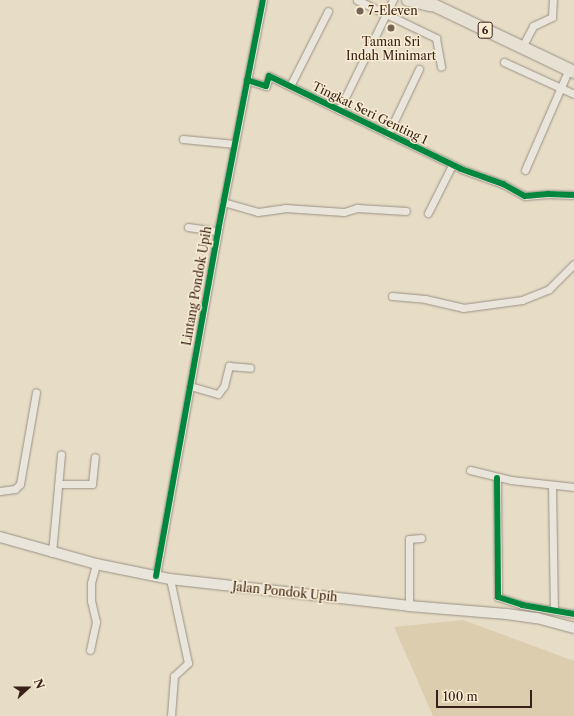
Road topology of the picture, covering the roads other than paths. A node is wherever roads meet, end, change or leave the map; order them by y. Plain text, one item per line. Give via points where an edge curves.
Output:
1 (263, 0) edge
2 (357, 0) edge
3 (393, 0) edge
4 (408, 0) edge
5 (423, 0) edge
6 (553, 0) edge
7 (435, 6) junction
8 (328, 11) dead end
9 (386, 14) junction
10 (522, 47) junction
11 (504, 62) dead end
12 (441, 67) dead end
13 (419, 69) dead end
14 (571, 71) edge
15 (247, 80) junction
16 (290, 86) junction
17 (561, 88) junction
18 (574, 94) edge
19 (339, 110) junction
20 (388, 134) junction
21 (183, 139) dead end
22 (235, 144) junction
23 (452, 165) junction
24 (525, 170) dead end
25 (574, 196) edge
26 (223, 202) junction
27 (406, 211) dead end
28 (428, 213) dead end
29 (188, 227) dead end
30 (218, 231) junction
31 (574, 264) edge
32 (392, 296) dead end
33 (250, 368) dead end
34 (190, 386) junction
35 (36, 392) dead end
36 (61, 454) dead end
37 (95, 457) dead end
38 (470, 470) dead end
39 (497, 478) junction
40 (59, 484) junction
41 (552, 486) junction
42 (574, 487) edge
43 (0, 491) edge
44 (421, 538) dead end
45 (0, 539) edge
46 (52, 553) junction
47 (96, 564) junction
48 (156, 576) junction
49 (170, 579) junction
50 (409, 606) junction
51 (554, 609) junction
52 (574, 614) edge
53 (574, 628) edge
54 (90, 650) dead end
55 (172, 716) edge

1 - 15 street, Lintang Pondok Upih
2 - 9 street
3 - 9 street
4 - 7 main road
5 - 7 main road, 6
6 - 10 street via 552,17 533,26
7 - 10 main road, 6
8 - 16 street
9 - 12 street via 436,38
9 - 19 street
10 - 14 main road, 6
11 - 17 street
13 - 20 street
14 - 17 street
15 - 16 street, Tingkat Seri Genting 1 via 266,86 269,76
15 - 22 street, Lintang Pondok Upih
16 - 19 street, Tingkat Seri Genting 1
17 - 18 street
17 - 24 street
19 - 20 street, Tingkat Seri Genting 1
20 - 23 street, Tingkat Seri Genting 1
21 - 22 street
22 - 26 street, Lintang Pondok Upih
23 - 25 street, Tingkat Seri Genting 1 via 504,184 525,196
23 - 28 street
26 - 27 street via 258,212 285,208 344,212 357,208
26 - 30 street, Lintang Pondok Upih
29 - 30 street
30 - 34 street, Lintang Pondok Upih
31 - 32 street via 549,289 522,300 463,308 425,299
33 - 34 street via 230,366 224,386 218,394
34 - 48 street, Lintang Pondok Upih
35 - 43 street via 20,484 15,489
36 - 40 street
37 - 40 street via 91,485
38 - 39 street
39 - 41 street
39 - 51 street via 496,594 504,600
40 - 46 street
41 - 42 street
41 - 51 street
44 - 50 street via 409,539
45 - 46 main road, Jalan Pondok Upih
46 - 47 main road, Jalan Pondok Upih
47 - 48 main road, Jalan Pondok Upih
47 - 54 street via 91,583 91,601 96,622
48 - 49 main road, Jalan Pondok Upih
49 - 50 main road, Jalan Pondok Upih
49 - 55 street via 188,663 174,676
50 - 53 main road, Jalan Pondok Upih via 508,614
51 - 52 street

